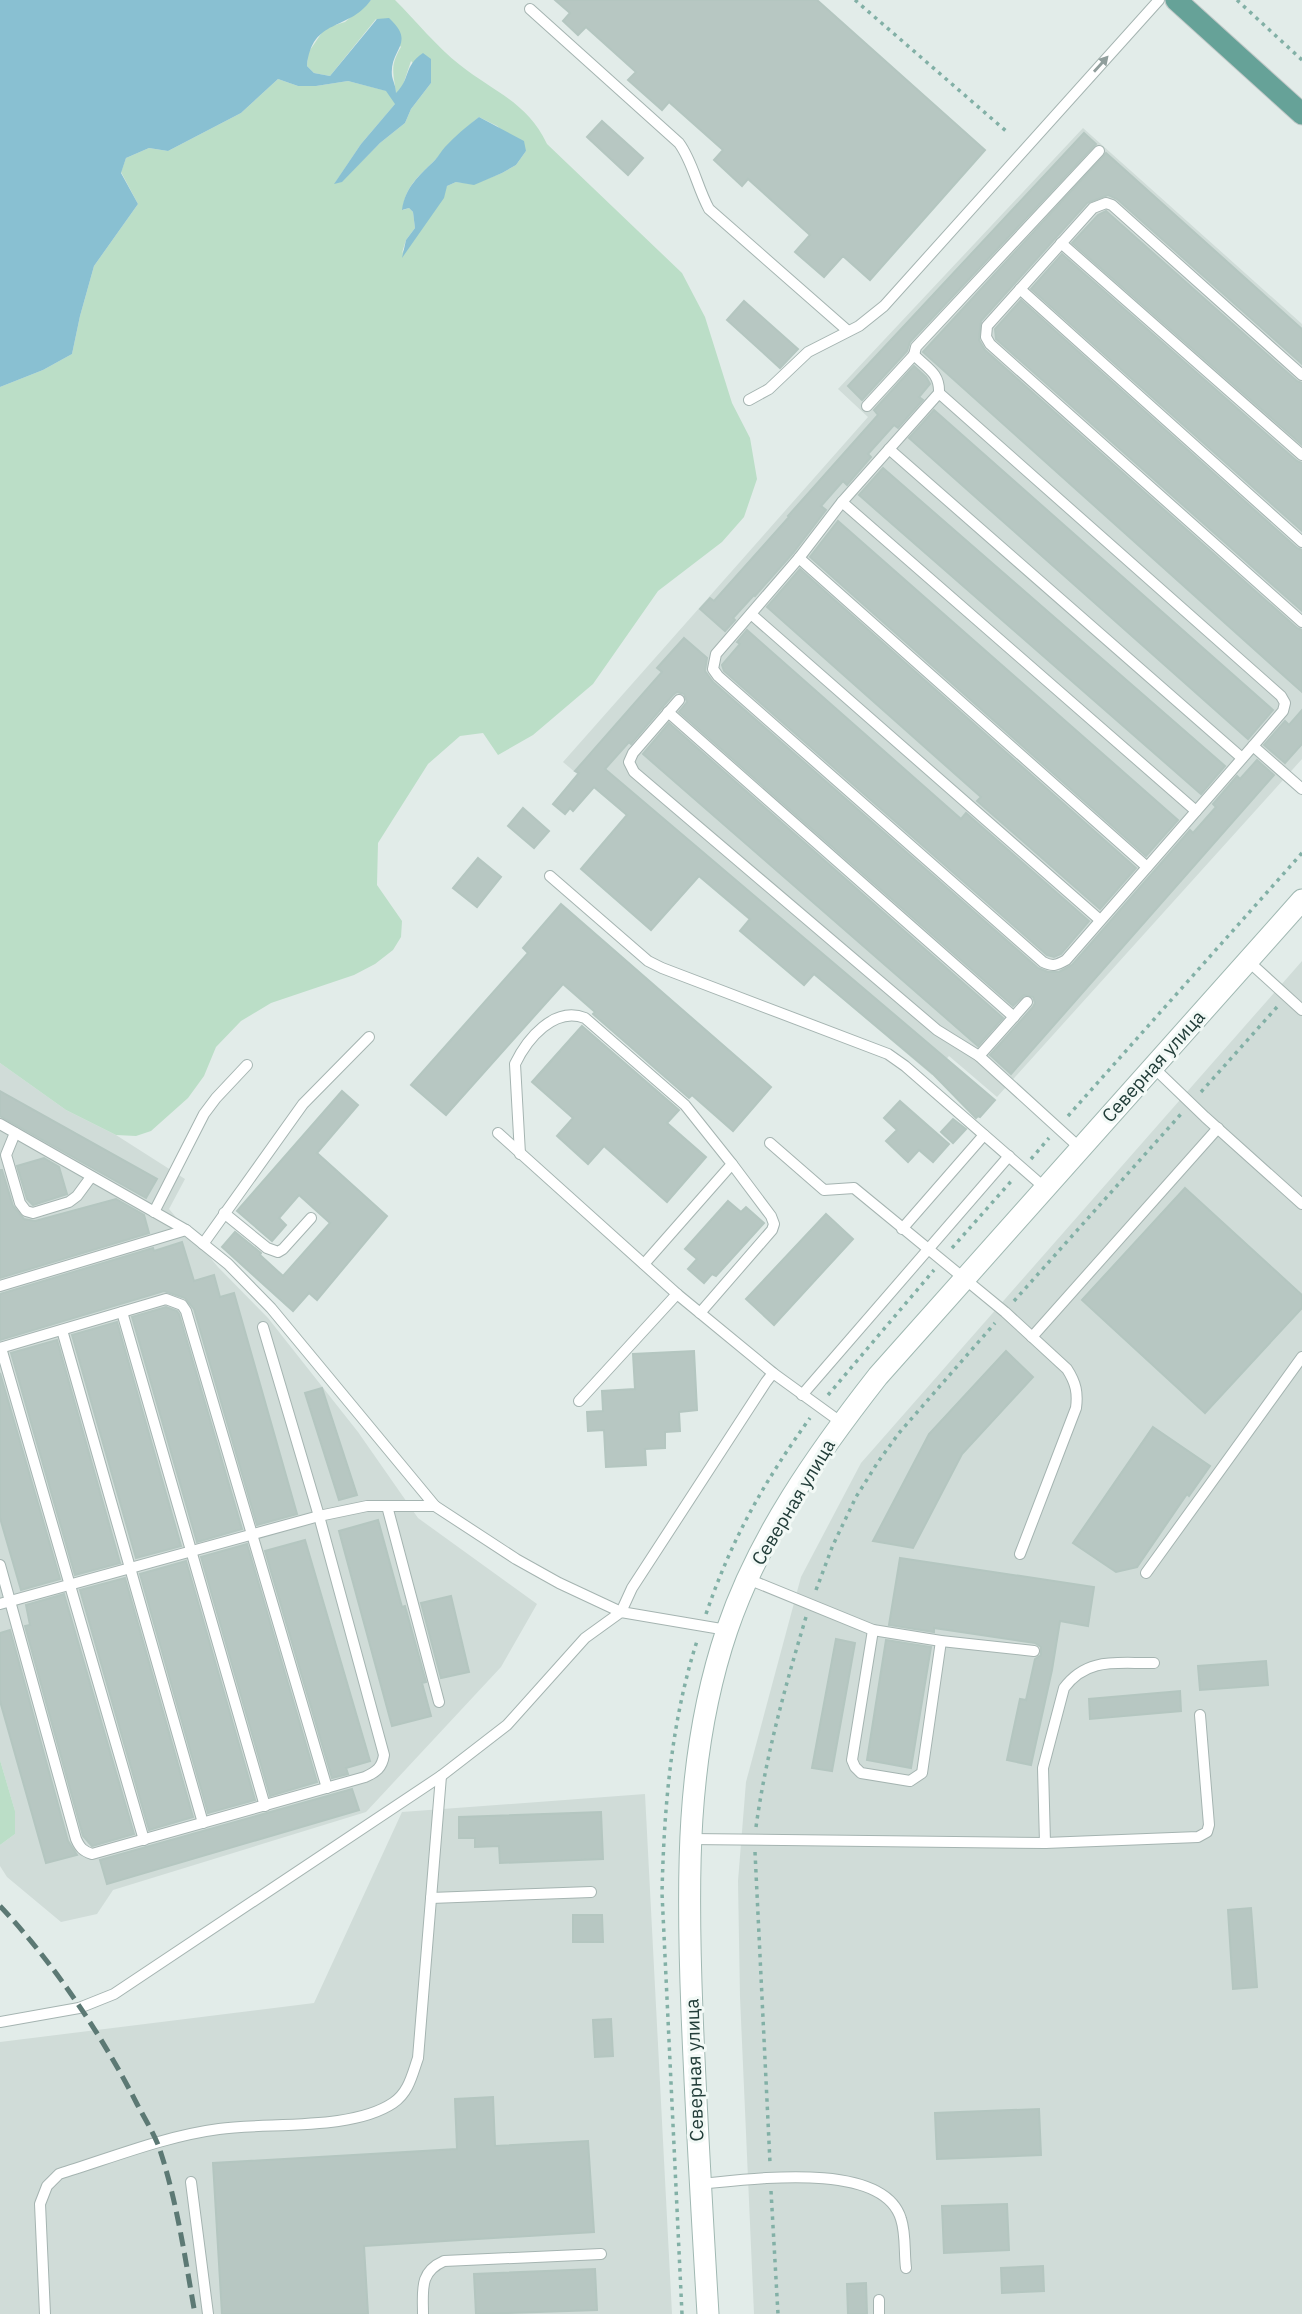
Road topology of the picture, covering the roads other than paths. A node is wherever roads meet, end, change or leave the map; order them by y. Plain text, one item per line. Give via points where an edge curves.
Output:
1 (1158, 0) edge
2 (1176, 0) edge
3 (530, 9) dead end
4 (1302, 114) edge
5 (1100, 151) dead end
6 (1061, 243) junction
7 (1020, 289) junction
8 (848, 331) junction
9 (914, 355) junction
10 (1302, 375) edge
11 (939, 393) junction
12 (749, 400) dead end
13 (867, 406) dead end
14 (890, 449) junction
15 (1302, 455) edge
16 (842, 502) junction
17 (1302, 542) edge
18 (799, 558) junction
19 (751, 614) junction
20 (1302, 622) edge
21 (679, 700) dead end
22 (668, 712) junction
23 (1253, 746) junction
24 (1242, 758) junction
25 (1302, 789) edge
26 (1196, 811) junction
27 (1147, 867) junction
28 (550, 876) dead end
29 (1302, 900) edge
30 (1100, 920) junction
31 (1247, 960) junction
32 (1027, 1002) dead end
33 (1302, 1010) edge
34 (1014, 1017) junction
35 (369, 1037) dead end
36 (979, 1056) junction
37 (247, 1065) dead end
38 (1152, 1066) junction
39 (0, 1124) edge
40 (1218, 1128) junction
41 (15, 1133) junction
42 (498, 1133) dead end
43 (984, 1135) junction
44 (770, 1143) dead end
45 (1080, 1148) junction
46 (520, 1154) junction
47 (1009, 1156) junction
48 (732, 1164) junction
49 (91, 1177) junction
50 (1045, 1188) junction
51 (1302, 1204) edge
52 (154, 1212) junction
53 (224, 1213) junction
54 (311, 1218) dead end
55 (902, 1229) junction
56 (186, 1230) junction
57 (203, 1244) junction
58 (927, 1250) junction
59 (644, 1264) junction
60 (964, 1279) junction
61 (0, 1286) edge
62 (677, 1293) junction
63 (122, 1312) junction
64 (700, 1313) junction
65 (262, 1327) dead end
66 (62, 1330) junction
67 (1032, 1337) junction
68 (1, 1348) edge
69 (1302, 1357) edge
70 (774, 1373) junction
71 (802, 1395) junction
72 (579, 1401) dead end
73 (842, 1423) junction
74 (387, 1506) junction
75 (435, 1506) junction
76 (319, 1516) junction
77 (252, 1534) junction
78 (191, 1551) junction
79 (1020, 1554) dead end
80 (0, 1565) edge
81 (130, 1568) junction
82 (1146, 1573) dead end
83 (748, 1579) junction
84 (70, 1585) junction
85 (5, 1603) edge
86 (621, 1612) junction
87 (727, 1630) junction
88 (873, 1630) junction
89 (941, 1641) junction
90 (1034, 1651) dead end
91 (1154, 1663) dead end
92 (439, 1702) dead end
93 (1200, 1715) dead end
94 (441, 1776) junction
95 (327, 1788) junction
96 (265, 1805) junction
97 (203, 1823) junction
98 (689, 1839) junction
99 (144, 1840) junction
100 (1045, 1843) junction
101 (591, 1892) dead end
102 (431, 1898) junction
103 (0, 2022) edge
104 (191, 2182) dead end
105 (700, 2184) junction
106 (601, 2254) dead end
107 (906, 2268) dead end
108 (879, 2300) dead end
109 (45, 2314) edge
110 (208, 2314) edge
111 (423, 2314) edge
112 (708, 2314) edge
113 (879, 2314) edge

8 -> 1 lane via 884,306
2 - 4 main road
3 - 8 lane via 679,143 709,209
5 - 9 lane via 916,347
6 - 7 lane
6 - 10 lane via 1093,208 1112,205
6 - 15 lane
7 - 17 lane
7 - 20 lane via 987,326 990,344
8 - 12 lane via 808,352 769,389
9 - 11 lane via 936,376
9 - 13 lane
11 - 14 lane
11 - 23 lane via 1281,696 1283,711
14 - 16 lane
14 - 24 lane
16 - 18 lane
16 - 26 lane
18 - 19 lane
18 - 27 lane
19 - 30 lane
19 - 30 lane via 716,654 713,669 718,676 1043,962 1051,966 1066,960
21 - 22 lane
22 - 34 lane
22 - 36 lane via 633,753 629,762 634,772 937,1030
23 - 24 lane
23 - 25 lane
24 - 26 lane
26 - 27 lane
27 - 30 lane
28 - 43 lane via 648,961 887,1054
29 - 31 main road, Северная улица
31 - 33 lane
31 - 38 main road, Северная улица
32 - 34 lane
34 - 36 lane
35 - 53 lane via 303,1104
36 - 45 lane
37 - 52 lane via 204,1114
38 - 40 lane
38 - 45 main road, Северная улица
39 - 41 lane
40 - 51 lane
40 - 67 lane
41 - 49 lane
41 - 49 lane via 6,1155 26,1211 69,1202
42 - 46 lane
43 - 47 lane
43 - 55 lane
44 - 55 lane via 824,1190 854,1188
45 - 50 main road, Северная улица
46 - 48 lane via 515,1064 542,1028 576,1014 685,1105
46 - 59 lane
47 - 50 lane
47 - 58 lane
48 - 59 lane
48 - 64 lane via 774,1224
49 - 52 lane
50 - 60 main road, Северная улица
52 - 56 lane
53 - 54 lane via 278,1252
53 - 57 lane
55 - 58 lane
56 - 57 lane
56 - 61 lane
57 - 75 lane via 271,1308
58 - 60 lane
58 - 71 lane
59 - 62 lane
60 - 67 lane
60 - 73 main road, Северная улица
62 - 64 lane
62 - 72 lane
63 - 66 lane
63 - 77 lane via 166,1299 186,1311
63 - 78 lane
64 - 70 lane
65 - 76 lane
66 - 68 lane
66 - 81 lane
67 - 79 lane via 1067,1369 1078,1394
68 - 84 lane
69 - 82 lane
70 - 71 lane
70 - 86 lane via 632,1588
71 - 73 lane
73 - 83 main road, Северная улица via 780,1516
74 - 75 lane
74 - 76 lane
74 - 92 lane
75 - 86 lane via 516,1559
76 - 77 lane
76 - 95 lane via 384,1755 375,1772
77 - 78 lane
77 - 95 lane
78 - 81 lane
78 - 96 lane
80 - 85 lane
81 - 84 lane
81 - 97 lane
83 - 87 main road, Северная улица
83 - 88 lane
84 - 85 lane
84 - 99 lane
85 - 99 lane via 80,1848 92,1854
86 - 87 lane
86 - 94 lane via 585,1638 507,1725
87 - 98 main road, Северная улица via 705,1711
88 - 89 lane
88 - 89 lane via 852,1760 860,1773 910,1781 922,1773
89 - 90 lane
91 - 100 lane via 1093,1664 1072,1676 1064,1688 1043,1768
93 - 100 lane via 1207,1832 1198,1837
94 - 102 lane
94 - 103 lane via 114,1994 79,2008
95 - 96 lane
96 - 97 lane
97 - 99 lane
98 - 100 lane
98 - 105 main road, Северная улица
101 - 102 lane
102 - 109 lane via 418,2058 408,2088 393,2103 363,2116 196,2133 60,2174 47,2186 40,2204
104 - 110 lane
105 - 107 lane via 770,2177 857,2183 893,2204 901,2219
105 - 112 main road, Северная улица
106 - 111 lane via 444,2261 435,2265 422,2285
108 - 113 lane

